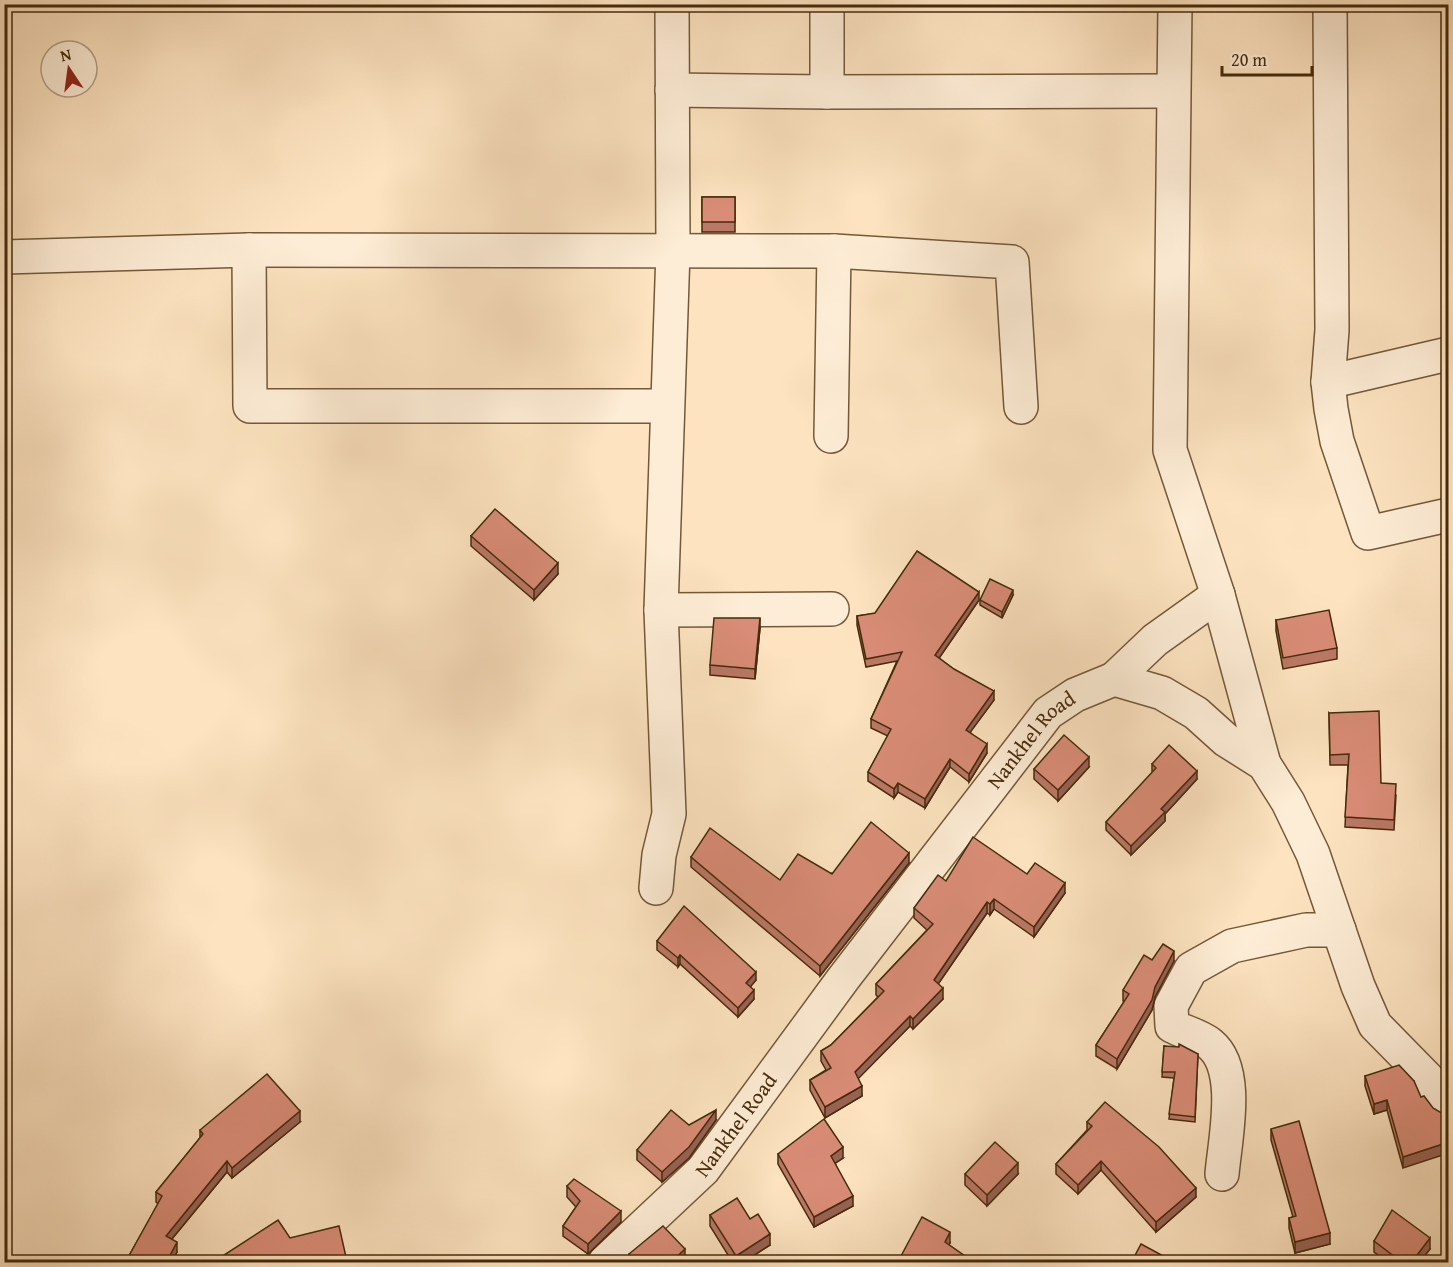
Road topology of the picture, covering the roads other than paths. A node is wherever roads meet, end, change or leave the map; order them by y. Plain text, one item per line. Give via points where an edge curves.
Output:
1 (672, 4) edge
2 (827, 4) edge
3 (1175, 4) edge
4 (1330, 4) edge
5 (672, 90) junction
6 (1172, 91) junction
7 (827, 92) junction
8 (249, 250) junction
9 (673, 250) junction
10 (834, 251) junction
11 (4, 257) edge
12 (1449, 354) edge
13 (1328, 381) junction
14 (666, 406) junction
15 (1021, 407) dead end
16 (831, 436) dead end
17 (1449, 515) edge
18 (1218, 595) junction
19 (832, 609) dead end
20 (661, 610) junction
21 (1114, 679) junction
22 (1264, 764) junction
23 (656, 888) dead end
24 (1339, 930) junction
25 (1449, 1108) edge
26 (1222, 1174) dead end
27 (605, 1263) edge

1 - 5 street
2 - 7 street
3 - 6 street
4 - 13 street via 1332,330
5 - 7 street
5 - 9 street
6 - 7 street
6 - 18 street via 1170,450
8 - 9 street
8 - 11 street
8 - 14 street via 250,406
9 - 10 street
9 - 14 street
10 - 15 street via 1012,262
10 - 16 street
12 - 13 street
13 - 17 street via 1337,441 1368,533
14 - 20 street
18 - 21 street via 1155,640
18 - 22 street
19 - 20 street
20 - 23 street via 669,814
21 - 22 street via 1162,693 1196,713 1226,740
21 - 27 street, Nankhel Road via 1075,695 1048,714 843,979 703,1170
22 - 24 street via 1313,854
24 - 25 street via 1375,1025 1429,1080
24 - 26 street via 1306,930 1232,946 1191,969 1171,1006 1172,1026 1210,1044 1226,1063 1229,1100

